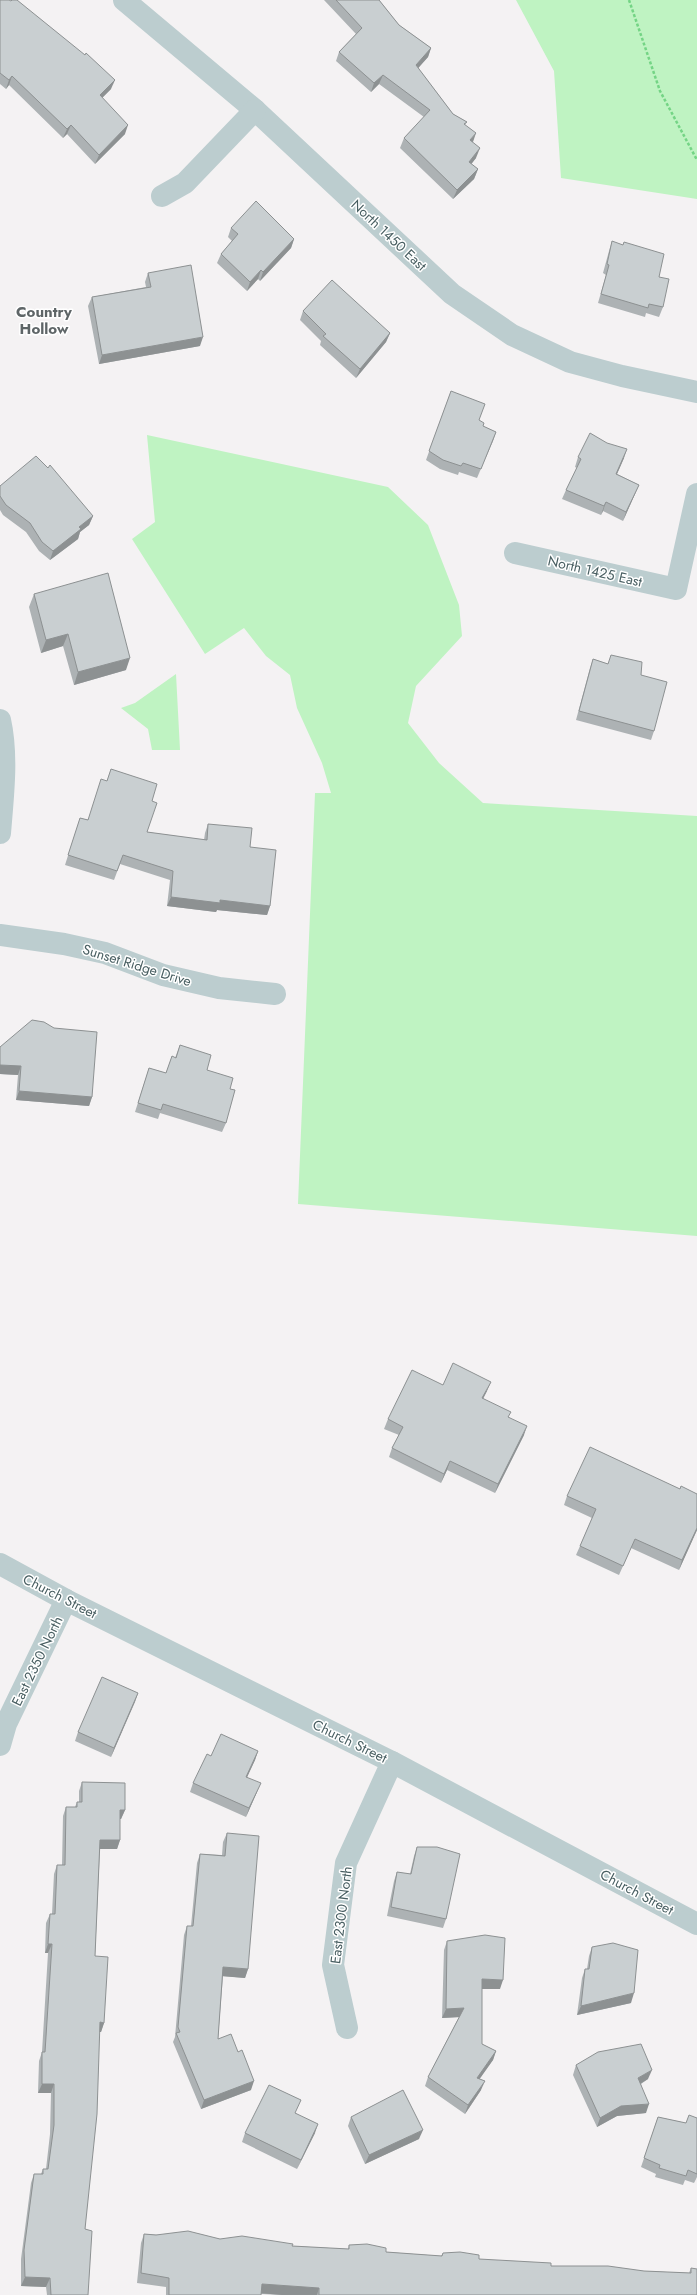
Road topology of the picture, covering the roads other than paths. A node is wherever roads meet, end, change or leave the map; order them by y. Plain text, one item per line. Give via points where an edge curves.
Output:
1 (124, 0) edge
2 (255, 110) junction
3 (162, 196) dead end
4 (697, 392) edge
5 (697, 494) edge
6 (515, 553) dead end
7 (0, 720) edge
8 (0, 833) edge
9 (0, 935) edge
10 (275, 994) dead end
11 (0, 1564) edge
12 (66, 1600) junction
13 (0, 1745) edge
14 (392, 1762) junction
15 (697, 1924) edge
16 (347, 2028) dead end

1 - 2 street, North 1450 East
2 - 3 street via 185,183
2 - 4 street, North 1450 East via 452,294 512,335 570,362
5 - 6 street, North 1425 East via 676,589
7 - 8 street via 3,734 3,797
9 - 10 street, Sunset Ridge Drive via 105,953 164,975 219,988
11 - 12 street, Church Street
12 - 13 street, East 2350 North via 6,1724
12 - 14 street, Church Street
14 - 15 street, Church Street
14 - 16 street, East 2300 North via 346,1863 333,1965

